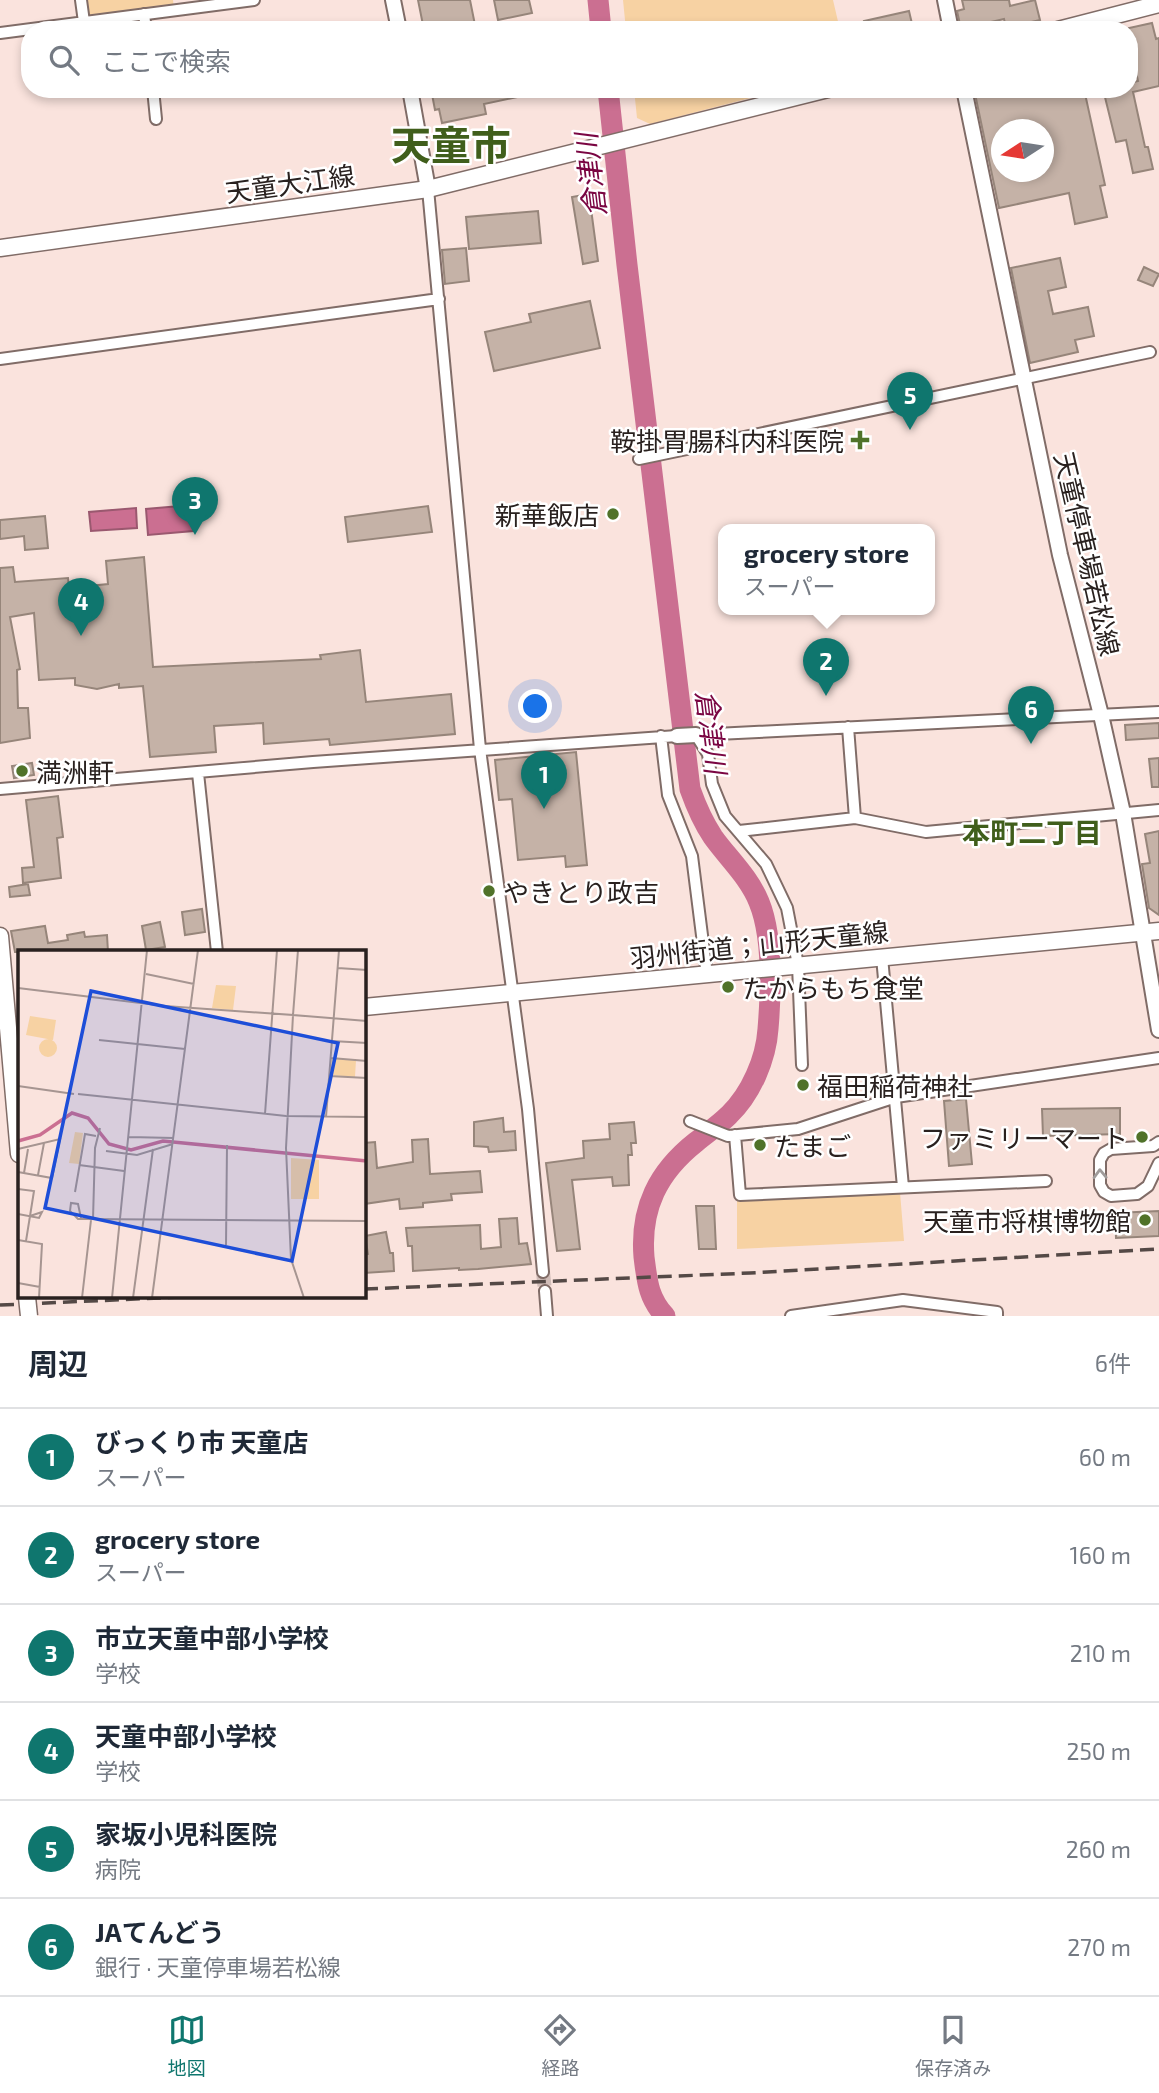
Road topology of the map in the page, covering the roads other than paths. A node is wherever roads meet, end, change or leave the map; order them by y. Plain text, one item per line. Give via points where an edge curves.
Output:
1 (81, 0) edge
2 (254, 0) edge
3 (393, 0) edge
4 (946, 0) edge
5 (1159, 4) edge
6 (175, 5) edge
7 (144, 14) junction
8 (84, 21) edge
9 (92, 21) edge
10 (145, 21) edge
11 (397, 21) edge
12 (950, 21) edge
13 (1093, 21) edge
14 (21, 30) edge
15 (0, 33) edge
16 (154, 98) edge
17 (412, 98) edge
18 (792, 98) edge
19 (966, 98) edge
20 (156, 119) dead end
21 (428, 189) junction
22 (0, 248) edge
23 (439, 299) junction
24 (1150, 352) dead end
25 (0, 359) edge
26 (1022, 378) junction
27 (639, 459) dead end
28 (1159, 712) edge
29 (1101, 715) junction
30 (848, 727) junction
31 (696, 735) junction
32 (677, 736) joint
33 (661, 737) junction
34 (480, 749) junction
35 (198, 773) junction
36 (0, 789) edge
37 (1159, 810) edge
38 (1123, 813) junction
39 (855, 818) junction
40 (739, 831) junction
41 (1151, 932) edge
42 (0, 936) edge
43 (217, 950) edge
44 (882, 957) junction
45 (795, 966) junction
46 (707, 975) junction
47 (513, 992) junction
48 (366, 1007) edge
49 (1159, 1030) edge
50 (10, 1041) edge
51 (1159, 1058) edge
52 (802, 1065) dead end
53 (896, 1097) junction
54 (691, 1121) dead end
55 (732, 1135) junction
56 (18, 1141) edge
57 (1159, 1142) edge
58 (1159, 1163) edge
59 (1046, 1181) dead end
60 (903, 1187) junction
61 (543, 1272) tunnel mouth
62 (545, 1291) tunnel mouth
63 (27, 1298) edge
64 (29, 1316) edge
65 (547, 1316) edge
66 (791, 1316) edge
67 (997, 1316) edge

1 - 8 street
2 - 6 street
3 - 11 main road
4 - 12 main road
5 - 13 main road
6 - 7 street
7 - 9 street
7 - 10 street
14 - 15 street
16 - 20 street
17 - 21 main road
18 - 21 main road, 天童大江線
19 - 26 main road, 天童停車場若松線
21 - 22 main road, 天童大江線
21 - 23 street
23 - 25 street
23 - 34 street
24 - 26 street
26 - 27 street
26 - 29 main road, 天童停車場若松線
28 - 29 street
29 - 30 street
29 - 38 main road, 天童停車場若松線
30 - 31 street
30 - 39 street
31 - 32 main road
31 - 40 street via 708,754 724,816
32 - 33 street
33 - 34 street
33 - 46 street via 668,795 692,856
34 - 35 street
34 - 47 street
35 - 36 street
35 - 43 street
37 - 38 street
38 - 39 street via 926,832
38 - 41 main road, 天童停車場若松線
39 - 40 street
40 - 45 street via 781,891 791,923
41 - 44 main road, 羽州街道；山形天童線
41 - 49 main road, 天童停車場若松線
42 - 50 main road
44 - 45 main road, 羽州街道；山形天童線
44 - 53 street
45 - 46 main road, 羽州街道；山形天童線
45 - 52 street
46 - 47 main road, 羽州街道；山形天童線
47 - 48 main road, 羽州街道；山形天童線
47 - 61 street
50 - 56 main road
51 - 53 street
53 - 55 street via 798,1129
53 - 60 street
54 - 55 street
55 - 60 street via 740,1195
58 -> 57 street via 1148,1186 1137,1194 1111,1196 1100,1185 1104,1153
59 - 60 street
62 - 65 street
63 - 64 main road, bridge
66 - 67 street via 903,1300 997,1312

